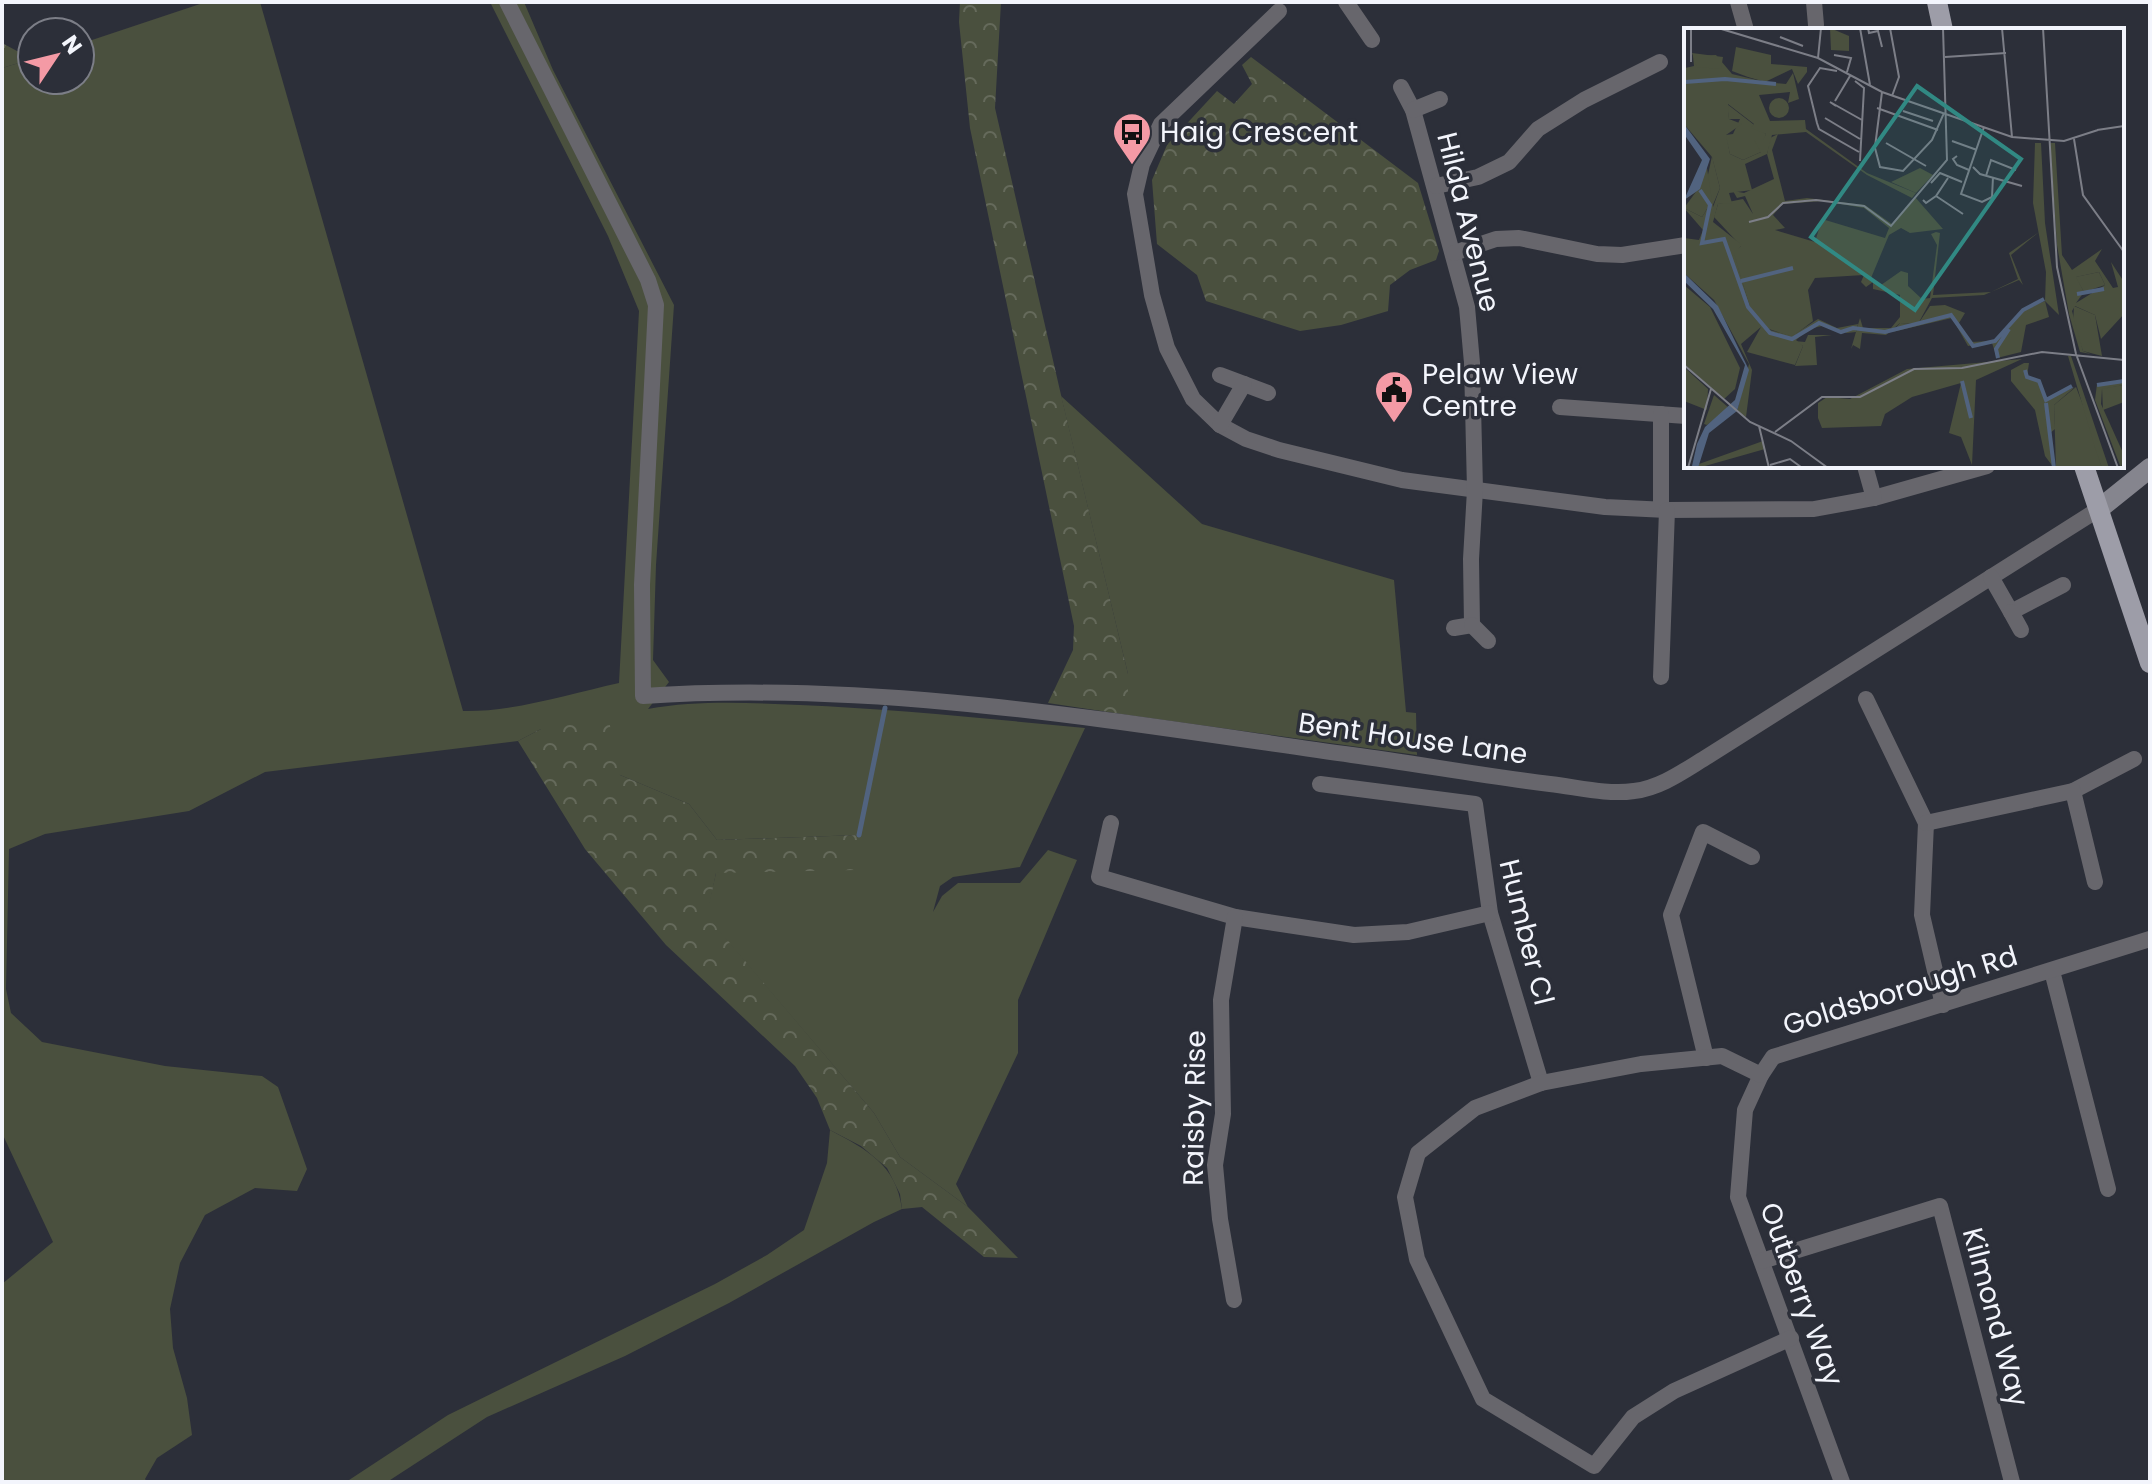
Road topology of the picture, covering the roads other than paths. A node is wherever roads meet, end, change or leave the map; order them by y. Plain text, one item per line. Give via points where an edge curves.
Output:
1 (507, 2) edge
2 (1346, 2) edge
3 (1738, 2) edge
4 (1814, 2) edge
5 (1937, 2) edge
6 (1287, 6) edge
7 (1816, 25) dead end
8 (1745, 28) edge
9 (1943, 28) edge
10 (1372, 40) dead end
11 (1660, 62) dead end
12 (1401, 87) dead end
13 (1440, 99) dead end
14 (1413, 110) junction
15 (1436, 186) junction
16 (1684, 245) edge
17 (1454, 253) junction
18 (1220, 375) dead end
19 (1244, 384) junction
20 (1268, 393) dead end
21 (1560, 407) dead end
22 (1661, 414) junction
23 (1684, 416) edge
24 (1220, 425) junction
25 (1866, 468) edge
26 (1980, 468) edge
27 (2085, 468) edge
28 (2150, 468) edge
29 (1475, 490) junction
30 (1874, 498) junction
31 (2099, 509) junction
32 (1664, 510) junction
33 (1991, 577) junction
34 (2063, 585) dead end
35 (2011, 612) junction
36 (1472, 625) junction
37 (1454, 628) dead end
38 (2021, 630) dead end
39 (1488, 641) dead end
40 (2150, 663) edge
41 (1661, 677) dead end
42 (1866, 699) dead end
43 (2134, 759) dead end
44 (1320, 784) dead end
45 (2073, 791) junction
46 (1111, 823) dead end
47 (1926, 823) junction
48 (1752, 857) dead end
49 (2095, 882) dead end
50 (1490, 913) junction
51 (1235, 917) junction
52 (2150, 939) edge
53 (2052, 971) junction
54 (1943, 1005) junction
55 (1706, 1058) junction
56 (1761, 1075) junction
57 (1541, 1083) junction
58 (2108, 1189) dead end
59 (1762, 1261) junction
60 (1234, 1300) dead end
61 (1791, 1338) junction
62 (1842, 1482) edge
63 (2012, 1482) edge

1 - 33 street, Bent House Lane via 656,305 642,585 643,696 848,693 1013,709 1484,776 1634,791 1695,764
2 - 10 street
3 - 8 street
4 - 7 street
5 - 9 main road
6 - 24 street via 1161,124 1135,194 1167,348 1193,399
11 - 15 street via 1538,129 1509,162 1478,177
12 - 14 street, Hilda Avenue
13 - 14 street, Hilda Avenue
14 - 15 street, Hilda Avenue
15 - 17 street, Hilda Avenue
16 - 17 street via 1609,255 1519,238 1496,239
17 - 29 street, Hilda Avenue via 1470,335
18 - 19 street
19 - 20 street
19 - 24 street
21 - 22 street
22 - 23 street
22 - 32 street
24 - 29 street via 1246,439 1330,464
25 - 30 street
26 - 30 street
27 - 31 main road
28 - 31 street
29 - 32 street
29 - 36 street, Hilda Avenue
30 - 32 street via 1814,509
31 - 33 street, Bent House Lane
31 - 40 main road
32 - 41 street
33 - 35 street
34 - 35 street
35 - 38 street
36 - 37 street
36 - 39 street
42 - 47 street
43 - 45 street
44 - 50 street, Humber Cl via 1475,804
45 - 47 street
45 - 49 street
46 - 51 street via 1099,877
47 - 54 street via 1922,915
48 - 55 street via 1703,832 1671,915
50 - 51 street via 1408,932 1354,935
50 - 57 street, Humber Cl
51 - 60 street, Raisby Rise via 1221,1000 1223,1114 1215,1165
52 - 53 street, Goldsborough Rd
53 - 54 street, Goldsborough Rd
53 - 58 street
54 - 56 street, Goldsborough Rd via 1773,1057
55 - 56 street via 1722,1056
55 - 57 street
56 - 59 street, Outberry Way via 1745,1110 1738,1197
57 - 61 street via 1475,1108 1418,1153 1405,1197 1417,1259 1483,1399 1594,1466 1633,1417 1674,1391
59 - 61 street, Outberry Way
59 - 63 street, Kilmond Way via 1940,1206
61 - 62 street, Outberry Way

